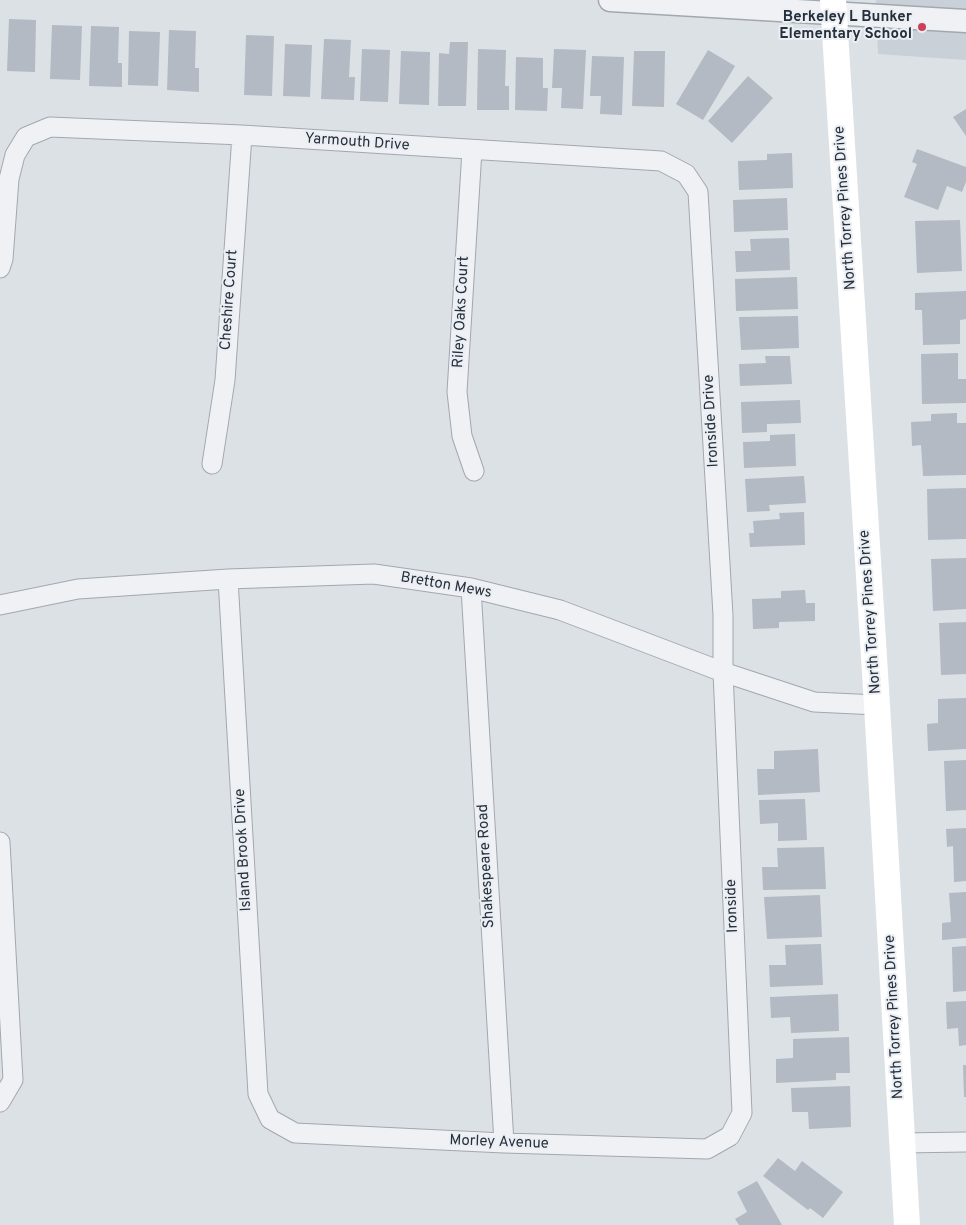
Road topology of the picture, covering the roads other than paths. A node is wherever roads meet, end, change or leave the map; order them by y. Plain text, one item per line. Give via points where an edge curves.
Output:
1 (610, 0) edge
2 (833, 6) edge
3 (966, 21) edge
4 (242, 136) junction
5 (472, 150) junction
6 (686, 174) joint
7 (0, 268) edge
8 (212, 464) dead end
9 (474, 471) dead end
10 (228, 579) junction
11 (471, 588) junction
12 (0, 606) edge
13 (723, 672) junction
14 (877, 705) junction
15 (0, 842) edge
16 (0, 1102) edge
17 (270, 1119) joint
18 (730, 1136) joint
19 (966, 1142) edge
20 (504, 1143) junction
21 (902, 1143) junction
22 (907, 1225) edge

1 - 2 street
2 - 3 street
2 - 14 main road, North Torrey Pines Drive
4 - 5 street, Yarmouth Drive
4 - 7 street, Yarmouth Drive via 50,127 26,137 14,154 8,179
4 - 8 street, Cheshire Court via 225,380
5 - 6 street, Yarmouth Drive via 661,161
5 - 9 street, Riley Oaks Court via 458,392 462,436
6 - 13 street, Ironside Drive via 698,192 723,605
10 - 11 street, Bretton Mews via 374,574
10 - 12 street, Bretton Mews via 78,589
10 - 17 street, Island Brook Drive via 258,1094
11 - 13 street, Bretton Mews via 560,610
11 - 20 street, Shakespeare Road
13 - 14 street, Bretton Mews via 814,702
13 - 18 street, Ironside via 742,1113
14 - 21 main road, North Torrey Pines Drive
15 - 16 street via 13,1080
17 - 20 street, Morley Avenue via 294,1134
18 - 20 street, Morley Avenue via 706,1149
19 - 21 street
21 - 22 main road, North Torrey Pines Drive

